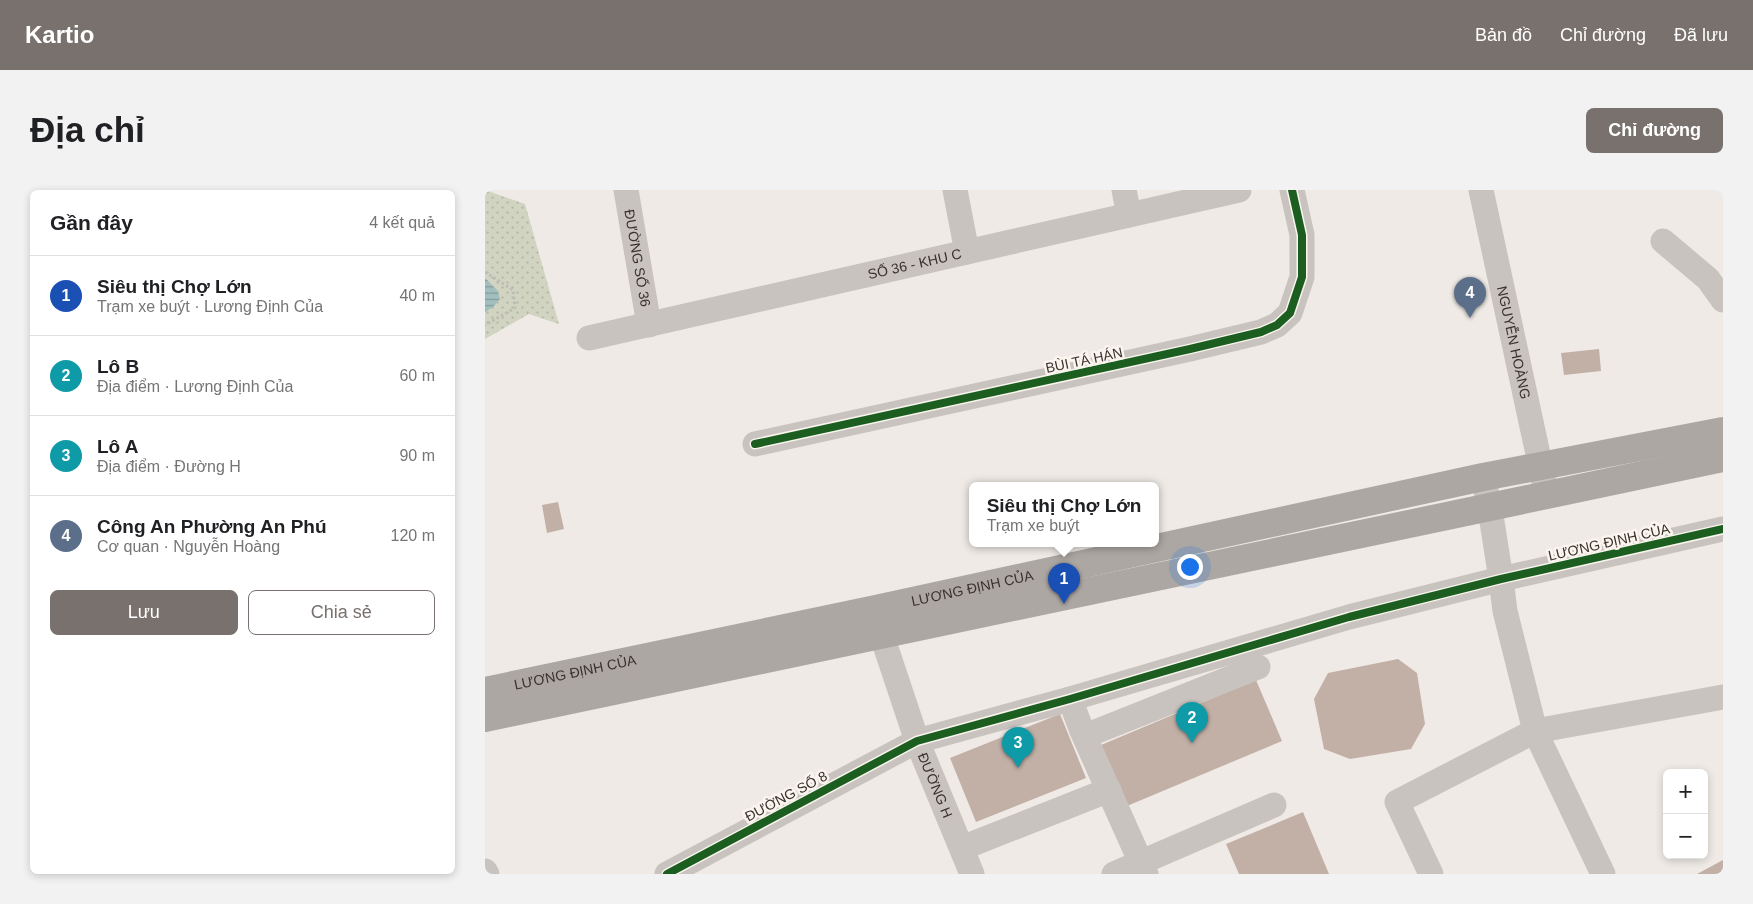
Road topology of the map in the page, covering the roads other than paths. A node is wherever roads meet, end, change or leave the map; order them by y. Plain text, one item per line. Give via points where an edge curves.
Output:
1 (627, 190) edge
2 (955, 190) edge
3 (1124, 190) edge
4 (1239, 190) edge
5 (1292, 190) edge
6 (1481, 190) edge
7 (1129, 215) junction
8 (1663, 241) dead end
9 (967, 252) junction
10 (1723, 300) edge
11 (649, 325) junction
12 (589, 338) dead end
13 (1723, 431) edge
14 (755, 444) dead end
15 (1723, 458) edge
16 (1541, 466) junction
17 (1483, 477) junction
18 (1547, 496) junction
19 (1490, 509) junction
20 (1723, 529) edge
21 (1501, 579) junction
22 (876, 609) junction
23 (882, 636) junction
24 (1258, 667) dead end
25 (485, 691) edge
26 (1723, 697) edge
27 (1070, 699) junction
28 (485, 718) edge
29 (1535, 731) junction
30 (1085, 736) junction
31 (917, 741) junction
32 (1109, 790) junction
33 (1274, 805) dead end
34 (961, 848) junction
35 (1144, 869) edge
36 (485, 870) edge
37 (487, 874) edge
38 (667, 874) edge
39 (972, 874) edge
40 (1114, 874) edge
41 (1431, 874) edge
42 (1603, 874) edge

1 - 11 street, ĐƯỜNG SỐ 36
2 - 9 street
3 - 7 street
4 - 7 street, SỐ 36 - KHU C
5 - 14 street, BÙI TÁ HÁN via 1302,235 1302,277 1289,313 1277,326 1205,346
6 - 16 street, NGUYỄN HOÀNG
7 - 9 street, SỐ 36 - KHU C
8 - 10 street via 1708,279
9 - 11 street, SỐ 36 - KHU C
11 - 12 street, SỐ 36 - KHU C
13 - 16 main road, LƯƠNG ĐỊNH CỦA
15 - 18 main road, LƯƠNG ĐỊNH CỦA
16 - 17 main road, LƯƠNG ĐỊNH CỦA
16 - 18 street, NGUYỄN HOÀNG
17 - 19 street
17 - 22 main road, LƯƠNG ĐỊNH CỦA
18 - 19 main road, LƯƠNG ĐỊNH CỦA
19 - 21 street
19 - 23 main road, LƯƠNG ĐỊNH CỦA
20 - 21 street, LƯƠNG ĐỊNH CỦA
21 - 27 street, LƯƠNG ĐỊNH CỦA via 1349,617
21 - 29 street via 1505,612
22 - 23 street, ĐƯỜNG H
22 - 25 main road, LƯƠNG ĐỊNH CỦA
23 - 28 main road, LƯƠNG ĐỊNH CỦA
23 - 31 street, ĐƯỜNG H
24 - 30 street
26 - 29 street
27 - 30 street
27 - 31 street, ĐƯỜNG SỐ 8
29 - 41 street via 1397,802
29 - 42 street
30 - 32 street
31 - 34 street, ĐƯỜNG H
31 - 38 street, ĐƯỜNG SỐ 8
32 - 34 street
32 - 35 street
33 - 35 street
34 - 39 street, ĐƯỜNG H
35 - 40 street
36 - 37 street

